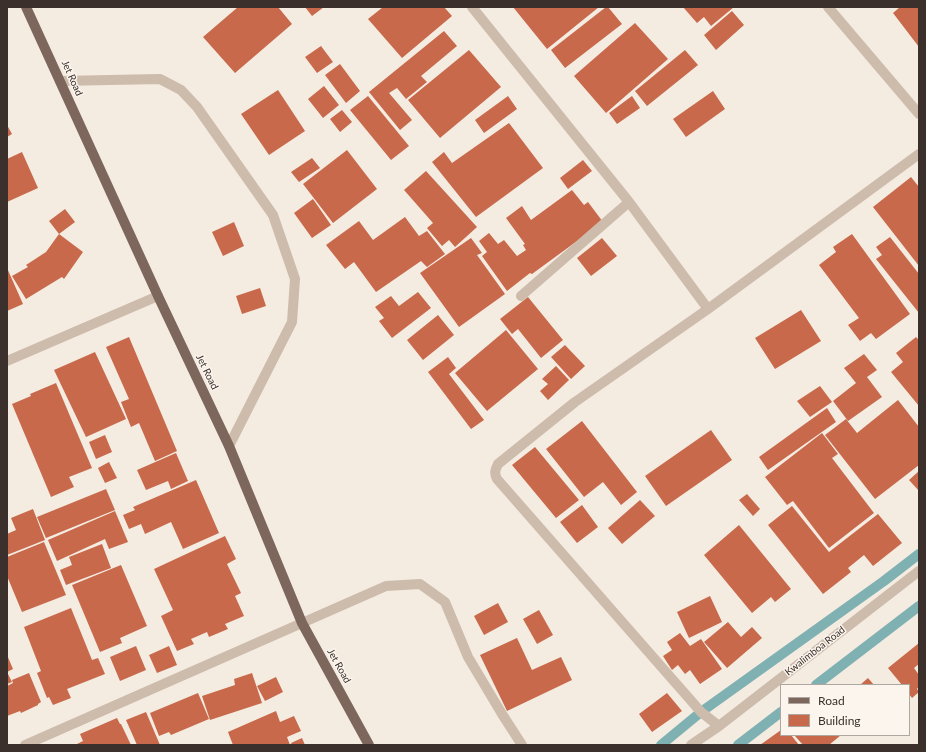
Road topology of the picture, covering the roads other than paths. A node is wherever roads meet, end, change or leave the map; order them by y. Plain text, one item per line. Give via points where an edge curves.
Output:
1 (26, 7) edge
2 (472, 7) edge
3 (828, 7) edge
4 (60, 82) junction
5 (919, 114) edge
6 (919, 154) edge
7 (629, 202) junction
8 (158, 296) junction
9 (521, 296) dead end
10 (708, 309) junction
11 (7, 361) edge
12 (229, 446) junction
13 (919, 571) edge
14 (302, 623) junction
15 (719, 726) junction
16 (25, 745) edge
17 (369, 745) edge
18 (522, 745) edge
19 (691, 745) edge

1 - 4 main road, Jet Road
2 - 7 street
3 - 5 street
4 - 8 main road, Jet Road
4 - 12 street via 160,79 181,90 197,107 274,215 295,279 292,322
6 - 10 street
7 - 9 street
7 - 10 street
8 - 11 street
8 - 12 main road, Jet Road
10 - 15 street via 575,402 498,464 495,475 702,712
12 - 14 main road, Jet Road
13 - 15 street, Kwalimboa Road
14 - 16 street
14 - 17 main road, Jet Road
14 - 18 street via 386,586 420,584 445,602 468,657
15 - 19 street, Kwalimboa Road

